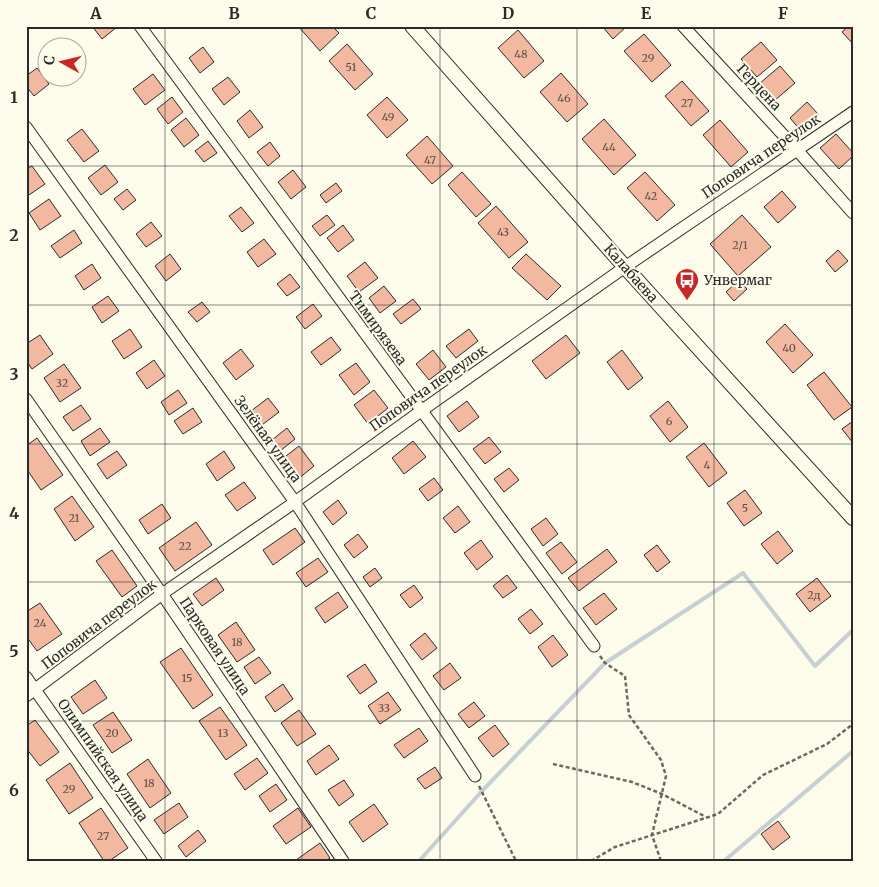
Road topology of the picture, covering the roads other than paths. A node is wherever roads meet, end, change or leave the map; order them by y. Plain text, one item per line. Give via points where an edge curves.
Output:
1 (140, 26) edge
2 (412, 26) edge
3 (683, 26) edge
4 (853, 112) edge
5 (26, 127) edge
6 (797, 150) junction
7 (853, 213) edge
8 (625, 267) junction
9 (26, 399) edge
10 (421, 411) junction
11 (295, 502) junction
12 (853, 518) edge
13 (162, 594) junction
14 (594, 646) road end
15 (26, 677) edge
16 (31, 693) edge
17 (475, 776) road end
18 (156, 861) edge
19 (343, 861) edge

1 - 10 street, Тимирязева
2 - 8 street, Калабаева
3 - 6 street, Герцена
4 - 6 street, Поповича переулок
5 - 11 street, Зелёная улица
6 - 7 street, Герцена
6 - 8 street, Поповича переулок
8 - 10 street, Поповича переулок
8 - 12 street, Калабаева
9 - 13 street, Парковая улица
10 - 11 street, Поповича переулок
10 - 14 street, Тимирязева
11 - 13 street, Поповича переулок
11 - 17 street, Зелёная улица
13 - 16 street, Поповича переулок
13 - 19 street, Парковая улица
15 - 16 street, Олимпийская улица
16 - 18 street, Олимпийская улица

